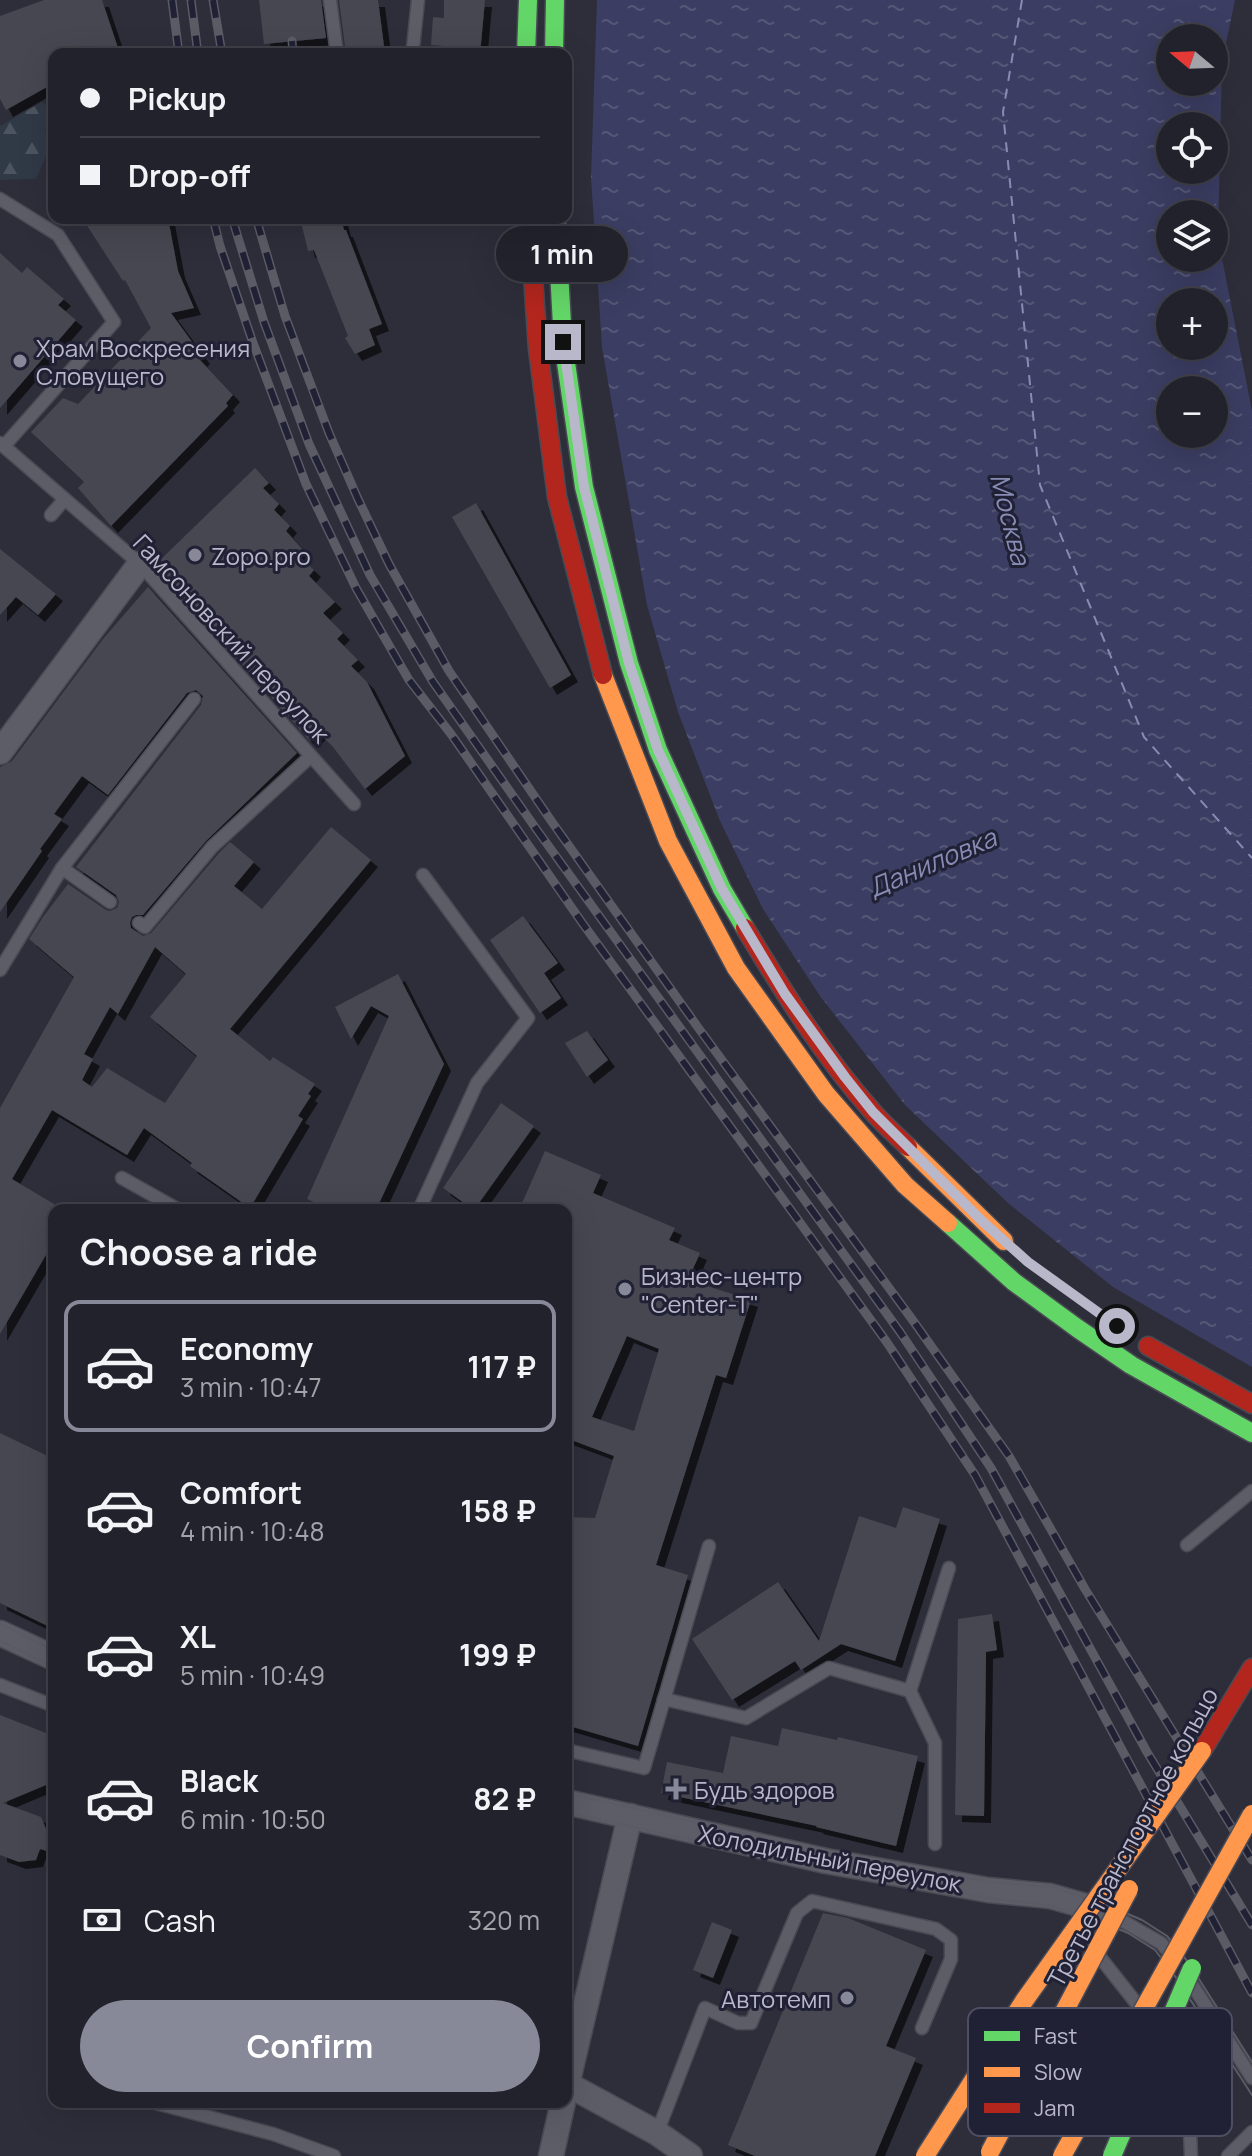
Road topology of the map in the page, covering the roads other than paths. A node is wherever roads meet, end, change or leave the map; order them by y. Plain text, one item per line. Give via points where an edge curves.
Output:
1 (330, 0) edge
2 (418, 0) edge
3 (528, 0) edge
4 (555, 0) edge
5 (336, 48) edge
6 (413, 48) dead end
7 (526, 48) edge
8 (554, 48) edge
9 (0, 199) edge
10 (529, 224) edge
11 (556, 224) edge
12 (2, 444) edge
13 (64, 500) junction
14 (51, 515) dead end
15 (143, 561) junction
16 (194, 699) dead end
17 (0, 752) edge
18 (311, 756) junction
19 (354, 804) dead end
20 (62, 868) junction
21 (423, 875) dead end
22 (110, 902) dead end
23 (139, 923) dead end
24 (0, 970) edge
25 (122, 1178) dead end
26 (168, 1204) edge
27 (422, 1204) edge
28 (1016, 1252) dead end
29 (1130, 1335) dead end
30 (1252, 1404) edge
31 (1252, 1433) edge
32 (1252, 1491) edge
33 (1187, 1545) dead end
34 (709, 1546) dead end
35 (949, 1568) dead end
36 (0, 1633) edge
37 (48, 1655) edge
38 (1252, 1668) edge
39 (0, 1685) edge
40 (910, 1691) junction
41 (664, 1699) junction
42 (48, 1704) edge
43 (572, 1751) edge
44 (1202, 1751) junction
45 (572, 1803) edge
46 (1252, 1814) edge
47 (630, 1816) junction
48 (1252, 1828) edge
49 (935, 1844) dead end
50 (1050, 1896) junction
51 (1096, 1909) joint
52 (1209, 1928) dead end
53 (1197, 1957) dead end
54 (1020, 2008) edge
55 (1067, 2008) edge
56 (1140, 2008) edge
57 (1144, 2008) edge
58 (1175, 2008) edge
59 (1207, 2008) edge
60 (922, 2028) dead end
61 (1232, 2047) edge
62 (572, 2062) edge
63 (1252, 2078) edge
64 (968, 2084) edge
65 (572, 2095) edge
66 (175, 2108) edge
67 (562, 2108) edge
68 (1252, 2132) edge
69 (657, 2133) junction
70 (999, 2136) edge
71 (1073, 2136) edge
72 (1121, 2136) edge
73 (1190, 2136) edge
74 (989, 2155) edge
75 (334, 2156) edge
76 (551, 2156) edge
77 (690, 2156) edge
78 (925, 2156) edge
79 (1062, 2156) edge
80 (1112, 2156) edge
81 (1191, 2156) edge
82 (1228, 2156) edge

1 - 5 lane
2 - 6 lane
3 - 7 main road
4 - 8 main road
9 - 12 lane via 58,235 114,322
10 - 31 main road via 538,349 557,497 599,664 668,841 736,968 826,1094 905,1185 1014,1282 1088,1335
11 - 28 main road via 563,342 584,487 629,663 658,750 722,889 785,994 873,1112
12 - 13 lane, Гамсоновский переулок
13 - 14 lane
13 - 15 lane, Гамсоновский переулок
15 - 17 street
15 - 18 lane, Гамсоновский переулок
16 - 20 lane
18 - 19 lane, Гамсоновский переулок
18 - 23 lane via 212,847 145,927
20 - 22 lane
20 - 24 lane
21 - 27 lane via 528,1018 477,1083
25 - 26 lane
29 - 30 main road
32 - 33 lane
34 - 41 lane
35 - 40 lane
36 - 37 street
38 - 44 main road, Третье транспортное кольцо
39 - 42 lane
40 - 41 lane via 829,1668 746,1718
40 - 49 lane via 935,1743
41 - 43 lane via 644,1768
44 - 54 main road, bridge
44 - 55 main road, Третье транспортное кольцо, bridge
45 - 47 street, Холодильный переулок
46 - 57 main road, bridge
47 - 50 street, Холодильный переулок via 826,1861
47 - 62 street
48 - 52 main road
50 - 51 street, Холодильный переулок
50 - 56 lane
51 - 59 lane via 1161,1943
53 - 58 main road, bridge
60 - 69 lane via 951,1959 951,1940 936,1929 812,1901 797,1913 751,2023 738,2023 705,2008
61 - 63 lane
64 - 78 main road, bridge
65 - 69 street
66 - 75 lane
67 - 76 street
68 - 82 lane
69 - 77 street
70 - 74 main road, Третье транспортное кольцо, bridge
71 - 79 main road, bridge
72 - 80 main road, bridge
73 - 81 lane

